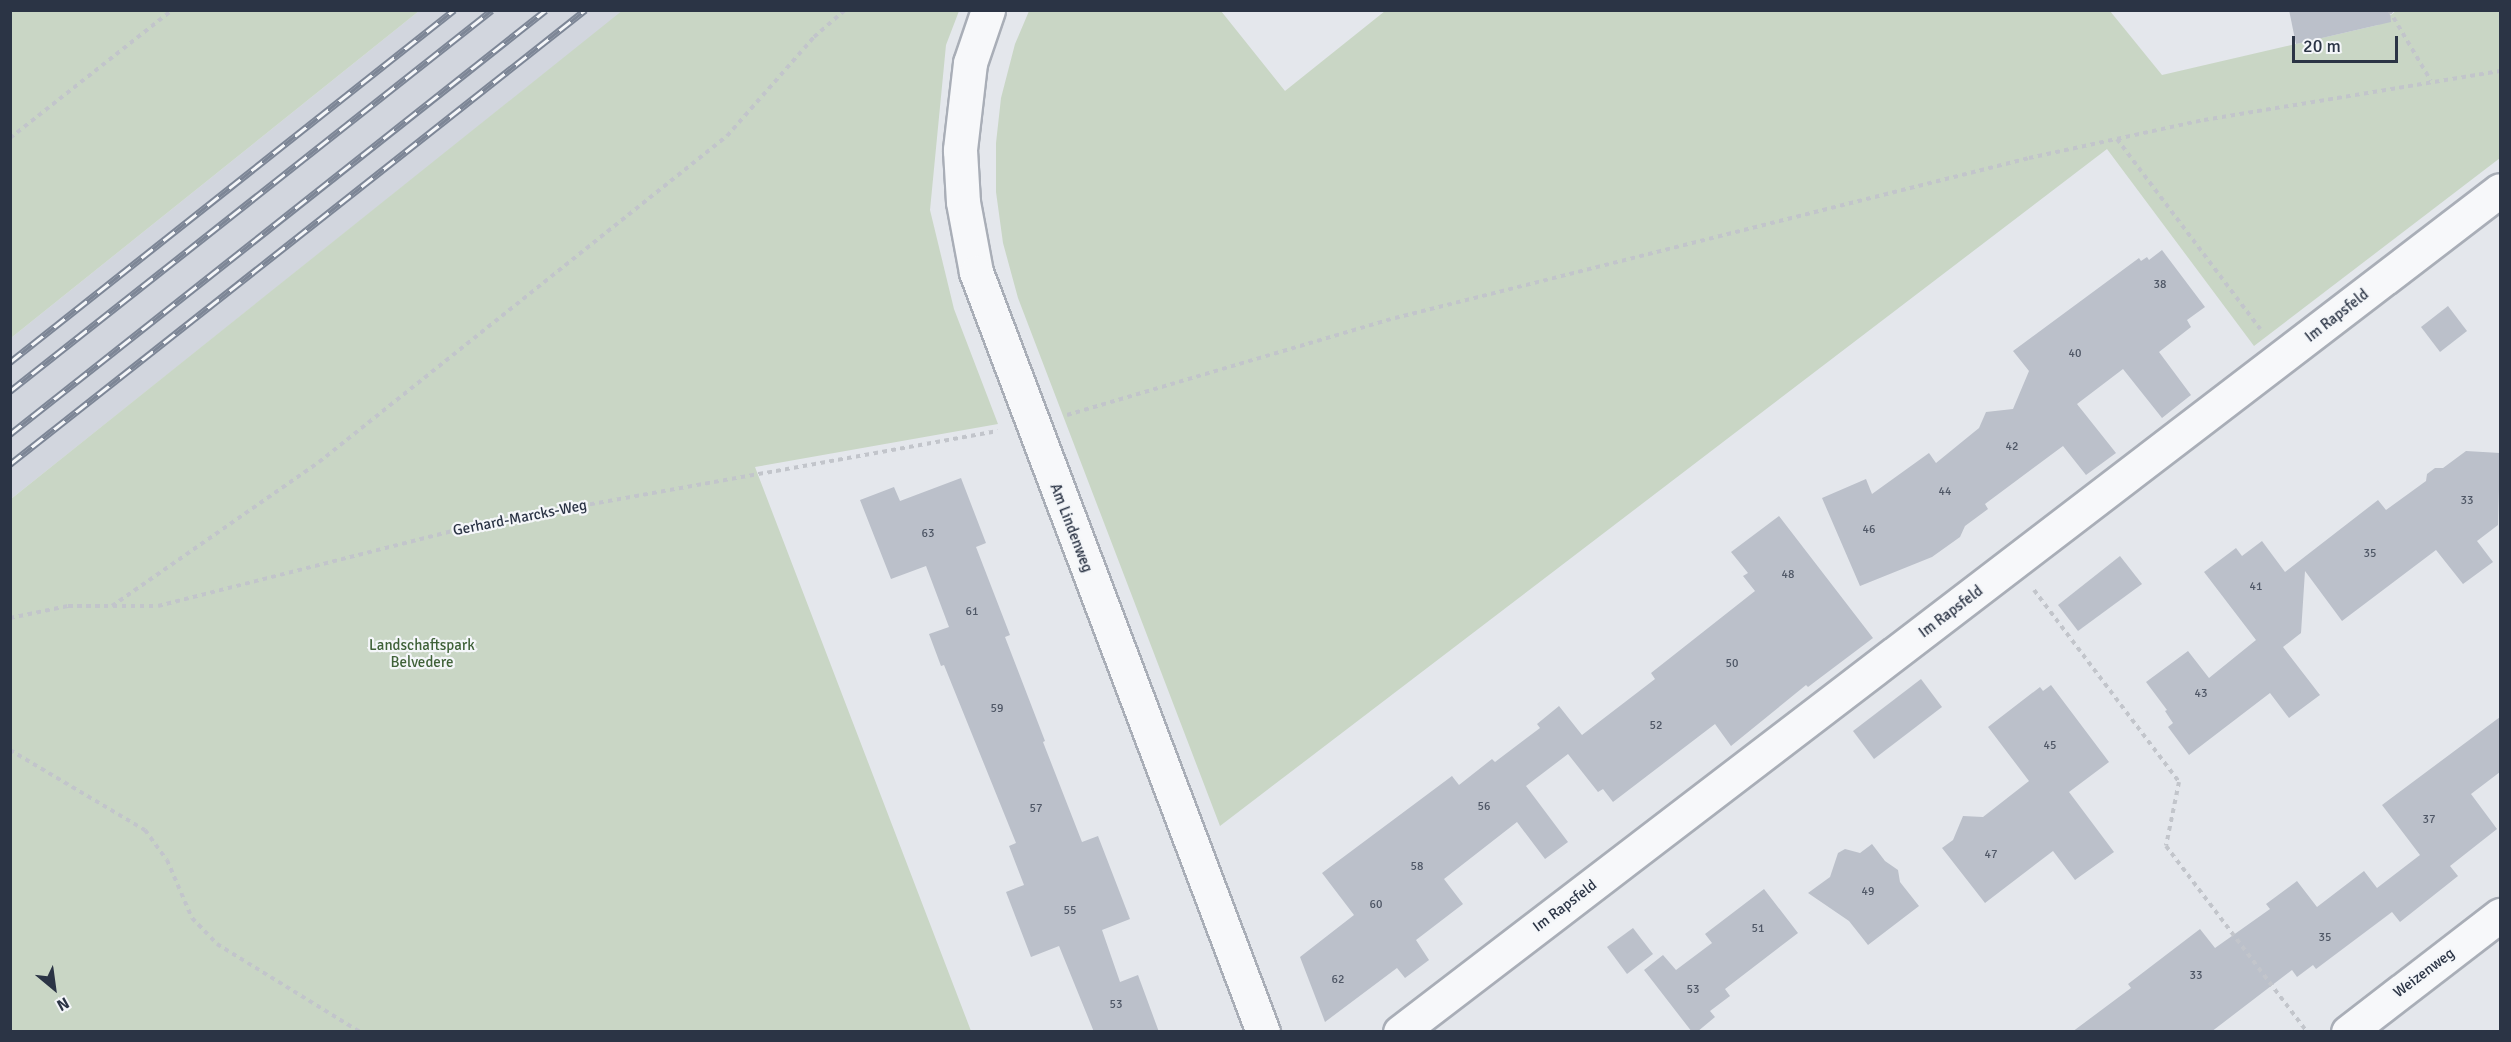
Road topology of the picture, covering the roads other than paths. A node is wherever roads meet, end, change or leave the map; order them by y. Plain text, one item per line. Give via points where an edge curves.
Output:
1 (988, 10) edge
2 (2500, 190) edge
3 (2500, 915) edge
4 (1263, 1032) edge
5 (1400, 1032) edge
6 (2348, 1032) edge

1 - 4 street, Am Lindenweg via 970,63 960,150 963,202 976,272
2 - 5 street, Im Rapsfeld
3 - 6 street, Weizenweg

